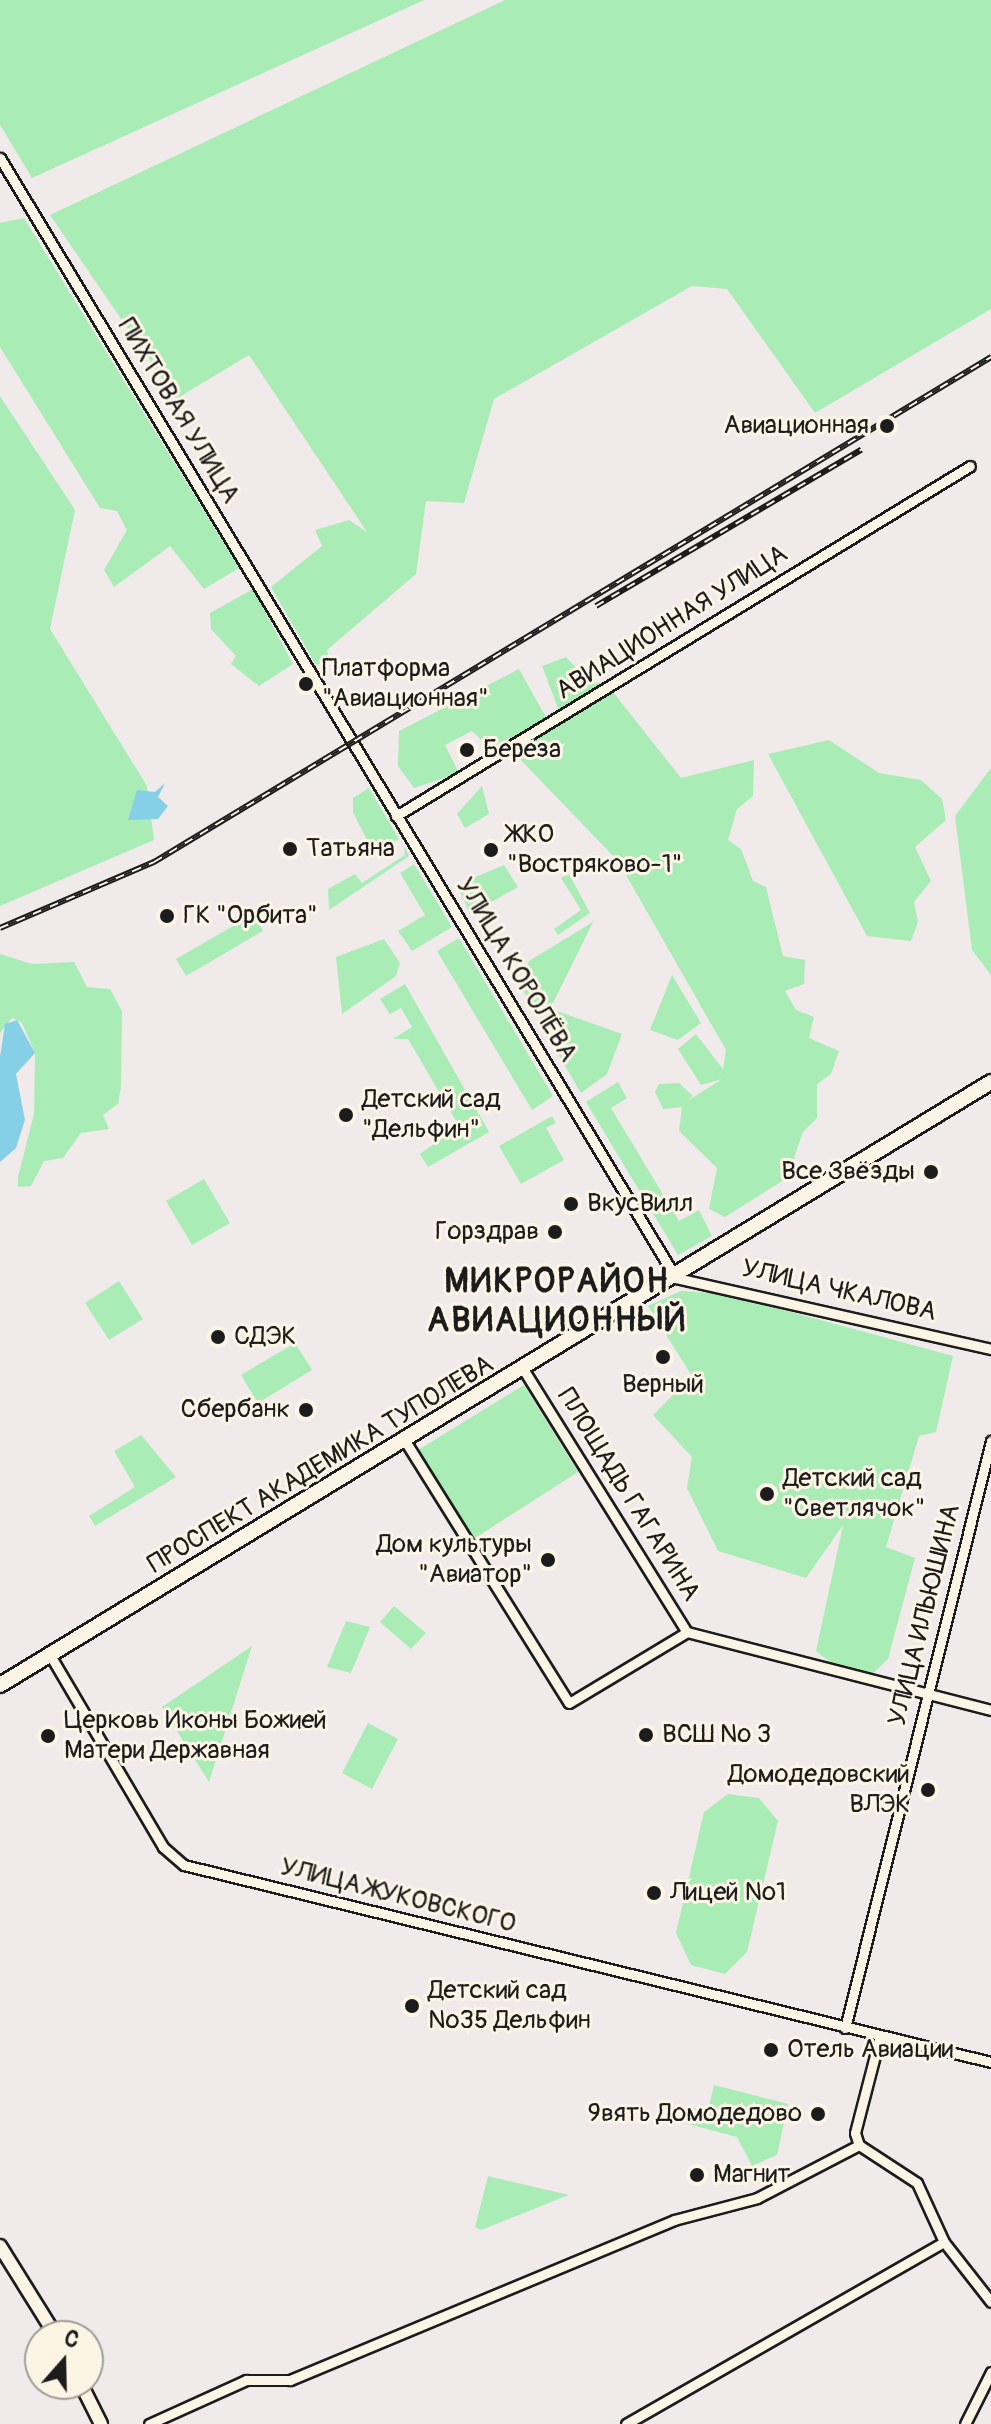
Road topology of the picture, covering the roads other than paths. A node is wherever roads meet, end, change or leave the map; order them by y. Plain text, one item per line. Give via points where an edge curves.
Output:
1 (0, 158) edge
2 (970, 466) dead end
3 (317, 687) joint
4 (396, 816) junction
5 (991, 1082) edge
6 (676, 1278) junction
7 (991, 1349) edge
8 (525, 1372) junction
9 (991, 1441) edge
10 (407, 1444) junction
11 (687, 1632) junction
12 (50, 1655) junction
13 (0, 1685) edge
14 (928, 1692) junction
15 (991, 1710) edge
16 (845, 2028) junction
17 (880, 2036) junction
18 (991, 2062) edge
19 (859, 2145) junction
20 (944, 2242) junction
21 (0, 2246) edge
22 (991, 2302) edge
23 (46, 2320) edge
24 (991, 2372) edge
25 (89, 2400) edge
26 (101, 2424) edge
27 (149, 2424) edge
28 (626, 2424) edge
29 (965, 2424) edge

1 - 3 street, ПИХТОВАЯ УЛИЦА
2 - 4 street, АВИАЦИОННАЯ УЛИЦА
3 - 4 street, УЛИЦА КОРОЛЁВА
4 - 6 street, УЛИЦА КОРОЛЁВА
5 - 6 main road, ПРОСПЕКТ АКАДЕМИКА ТУПОЛЕВА
6 - 7 street, УЛИЦА ЧКАЛОВА
6 - 8 main road, ПРОСПЕКТ АКАДЕМИКА ТУПОЛЕВА
8 - 10 main road, ПРОСПЕКТ АКАДЕМИКА ТУПОЛЕВА
8 - 11 street, ПЛОЩАДЬ ГАГАРИНА
9 - 14 street, УЛИЦА ИЛЬЮШИНА
10 - 11 street, ПЛОЩАДЬ ГАГАРИНА via 569,1703
10 - 12 main road, ПРОСПЕКТ АКАДЕМИКА ТУПОЛЕВА
11 - 14 street
12 - 13 main road, ПРОСПЕКТ АКАДЕМИКА ТУПОЛЕВА
12 - 16 street, УЛИЦА ЖУКОВСКОГО via 163,1847 184,1865
14 - 15 street
14 - 16 street, УЛИЦА ИЛЬЮШИНА
16 - 17 street
17 - 18 street
17 - 19 street via 855,2133
19 - 20 street via 917,2183
19 - 27 street via 757,2198 674,2220 290,2380 246,2380
20 - 22 street
20 - 28 street
21 - 23 street
24 - 29 street
25 - 26 street

